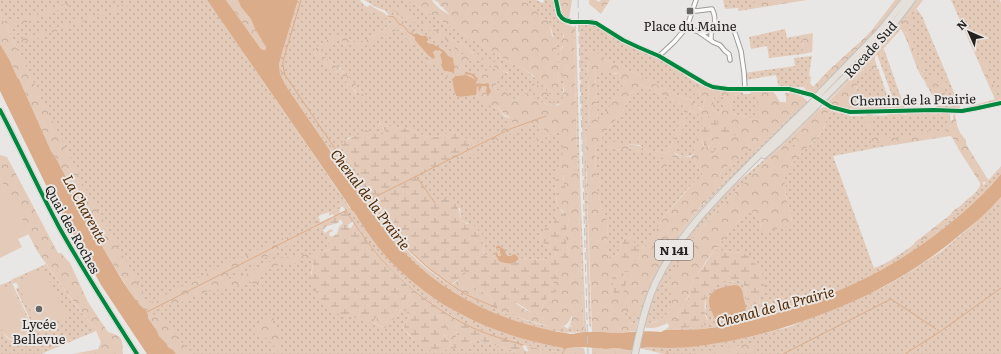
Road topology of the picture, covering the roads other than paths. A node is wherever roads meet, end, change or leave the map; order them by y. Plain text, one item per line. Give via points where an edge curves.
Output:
1 (556, 0) edge
2 (696, 0) edge
3 (905, 0) edge
4 (912, 0) edge
5 (693, 10) junction
6 (576, 22) dead end
7 (581, 22) dead end
8 (687, 27) junction
9 (714, 27) junction
10 (697, 32) junction
11 (711, 40) junction
12 (659, 56) junction
13 (730, 60) dead end
14 (745, 89) junction
15 (824, 94) junction
16 (1001, 103) edge
17 (0, 110) edge
18 (137, 354) edge
19 (635, 354) edge

1 - 6 street via 561,17 568,22
2 - 5 street
3 - 15 highway, Rocade Sud / N 141
4 - 15 highway, Rocade Sud / N 141 via 886,34 858,64
5 - 8 street
5 - 9 street via 712,9
7 - 12 street, Chemin de la Prairie via 596,23 623,40
8 - 10 street
8 - 12 street
9 - 10 street via 707,33
9 - 11 street
9 - 14 street via 734,30 741,51
10 - 11 street
11 - 13 street via 720,44 729,54
12 - 14 street, Chemin de la Prairie via 713,87
14 - 16 street, Chemin de la Prairie via 789,90 812,95 831,107 850,112 962,111
15 - 19 highway, N 141, bridge via 721,193 679,243 655,285 643,317
17 - 18 street, Quai des Roches via 34,180 80,264

